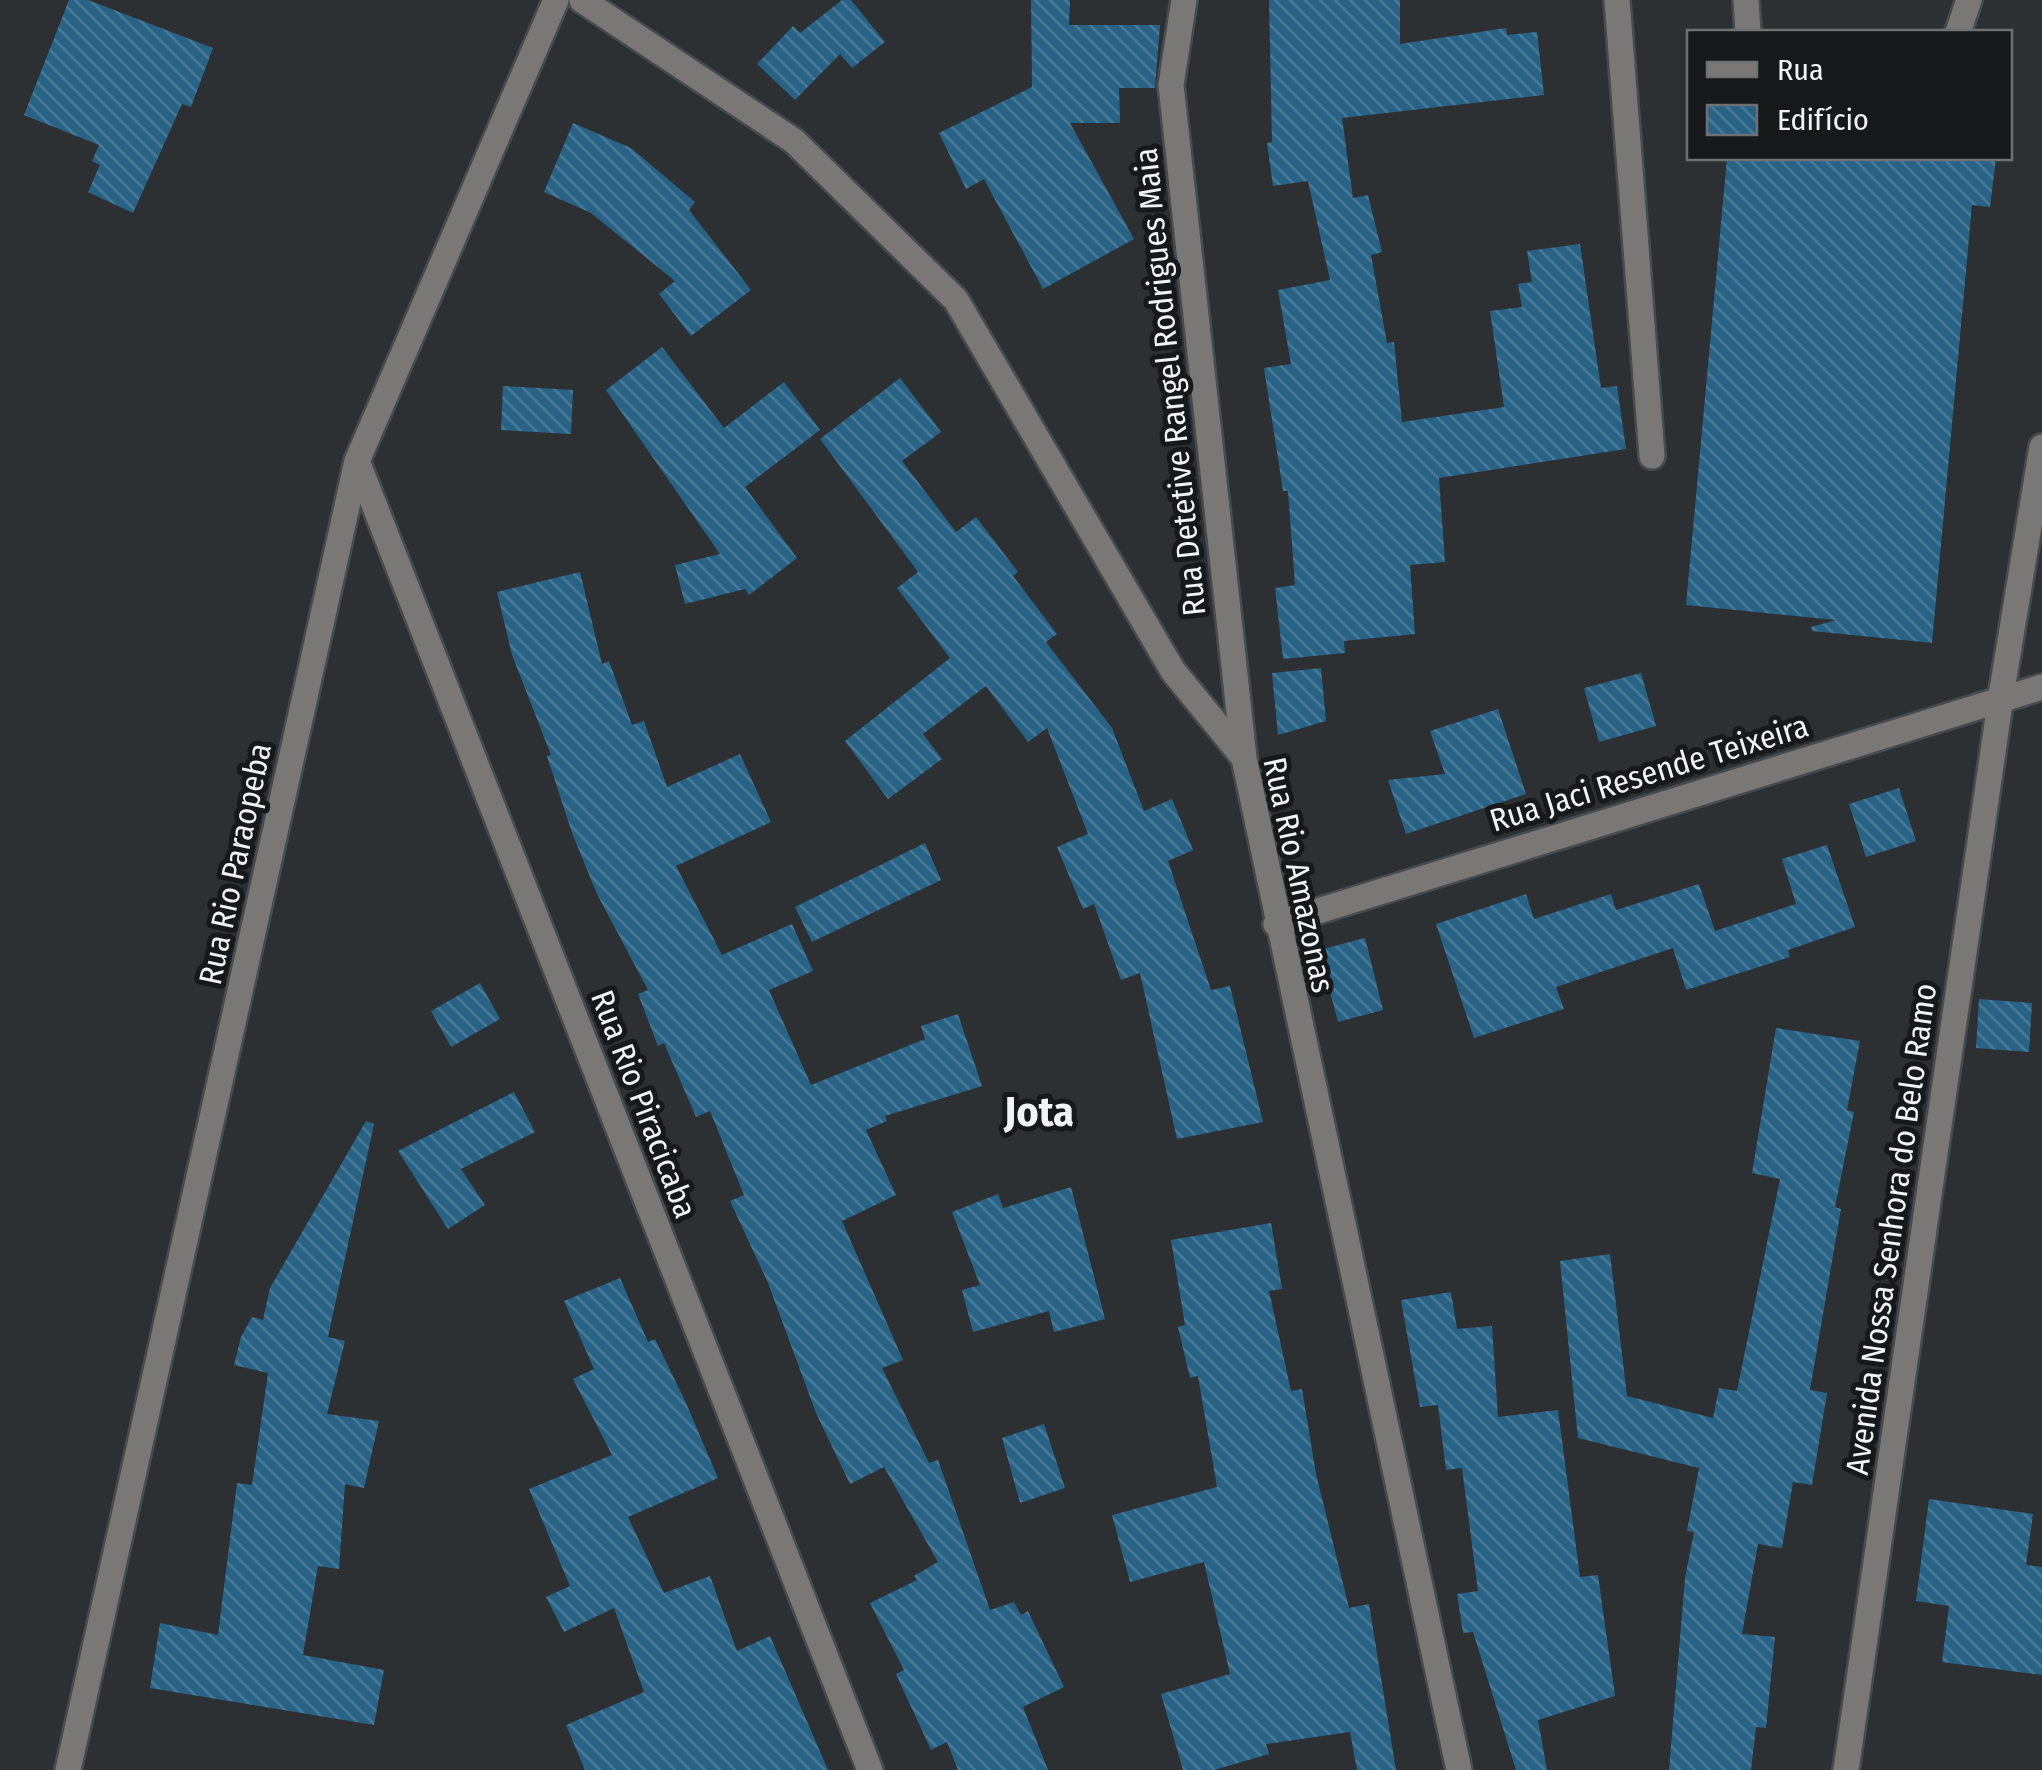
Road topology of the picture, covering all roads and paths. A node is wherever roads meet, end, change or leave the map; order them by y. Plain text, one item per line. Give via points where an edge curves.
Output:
1 (556, 0) edge
2 (582, 0) edge
3 (1184, 0) edge
4 (1617, 0) edge
5 (1746, 0) edge
6 (1970, 0) edge
7 (1748, 30) edge
8 (1959, 30) edge
9 (2042, 447) edge
10 (1652, 456) dead end
11 (358, 461) junction
12 (2042, 687) edge
13 (2001, 696) junction
14 (1244, 758) junction
15 (1276, 924) junction
16 (68, 1770) edge
17 (870, 1770) edge
18 (1459, 1770) edge
19 (1846, 1770) edge

1 - 11 street, Rua Rio Paraopeba
2 - 14 street, Rua Rio Amazonas via 794,141 956,300 1173,671
3 - 14 street, Rua Detetive Rangel Rodrigues Maia via 1170,85
4 - 10 street
5 - 7 street
6 - 8 street
9 - 13 street, Avenida Nossa Senhora do Belo Ramo
11 - 16 street, Rua Rio Paraopeba
11 - 17 street, Rua Rio Piracicaba
12 - 13 street, Rua Jaci Resende Teixeira
13 - 15 street, Rua Jaci Resende Teixeira
13 - 19 street, Avenida Nossa Senhora do Belo Ramo
14 - 15 street, Rua Rio Amazonas
15 - 18 street, Rua Rio Amazonas

